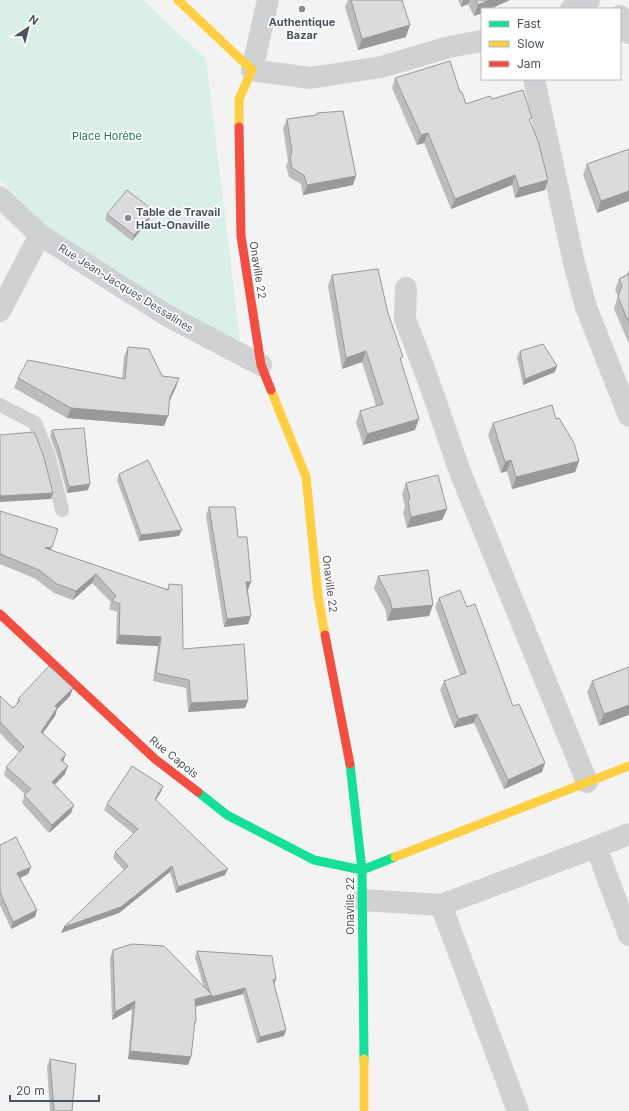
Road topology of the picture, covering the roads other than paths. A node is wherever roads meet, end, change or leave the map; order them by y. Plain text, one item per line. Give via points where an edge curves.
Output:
1 (178, 0) edge
2 (268, 0) edge
3 (589, 0) edge
4 (573, 8) edge
5 (621, 18) edge
6 (629, 33) edge
7 (481, 41) edge
8 (252, 70) junction
9 (534, 80) edge
10 (0, 197) edge
11 (40, 235) junction
12 (406, 288) dead end
13 (0, 311) edge
14 (260, 365) junction
15 (0, 405) edge
16 (629, 416) edge
17 (62, 510) dead end
18 (0, 614) edge
19 (629, 766) edge
20 (587, 782) junction
21 (629, 834) edge
22 (596, 847) junction
23 (362, 870) junction
24 (362, 900) junction
25 (441, 905) junction
26 (629, 935) edge
27 (364, 1111) edge
28 (518, 1111) edge

1 - 8 street
2 - 8 street
3 - 4 street
5 - 6 street
7 - 8 street via 449,47 381,67 310,78
8 - 14 street, Onaville 22 via 239,99 241,236
9 - 16 street via 586,307
10 - 11 street, Rue Jean-Jacques Dessalines
11 - 13 street
11 - 14 street, Rue Jean-Jacques Dessalines via 166,315
12 - 20 street via 405,319 460,472
14 - 23 street, Onaville 22 via 306,477 318,596 351,772
15 - 17 lane via 35,423 49,457
18 - 23 street, Rue Capois via 155,759 227,815 314,860
19 - 20 street
20 - 23 street
21 - 22 street
22 - 25 street
22 - 26 street
23 - 24 street, Onaville 22
24 - 25 street
24 - 27 street, Onaville 22
25 - 28 street

